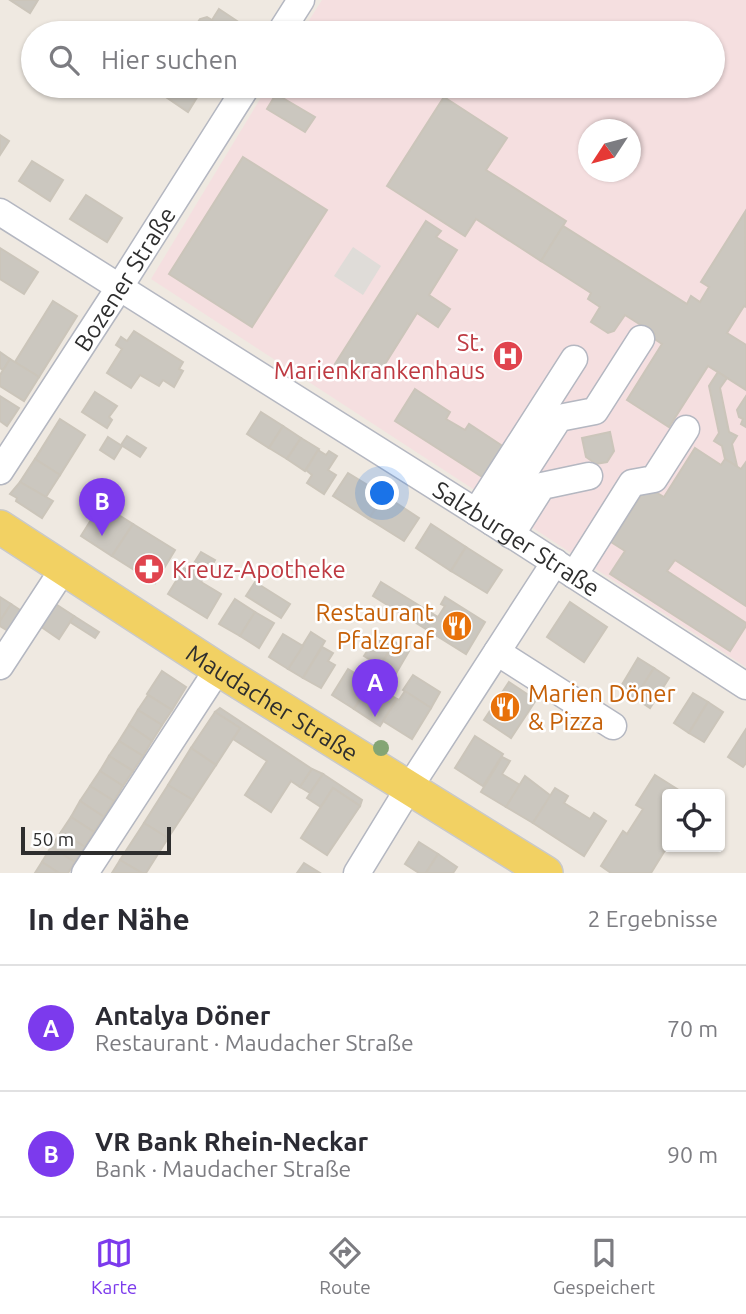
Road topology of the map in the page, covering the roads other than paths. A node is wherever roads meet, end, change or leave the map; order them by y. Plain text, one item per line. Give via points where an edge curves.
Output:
1 (301, 0) edge
2 (288, 21) edge
3 (239, 98) edge
4 (0, 212) edge
5 (119, 288) junction
6 (641, 339) dead end
7 (575, 359) dead end
8 (686, 429) dead end
9 (0, 471) edge
10 (589, 476) dead end
11 (493, 523) junction
12 (0, 527) edge
13 (64, 568) junction
14 (564, 568) junction
15 (497, 652) junction
16 (0, 666) edge
17 (218, 669) junction
18 (746, 686) edge
19 (613, 726) dead end
20 (409, 788) junction
21 (85, 873) edge
22 (357, 873) edge
23 (546, 873) edge

1 - 2 street
3 - 5 street, Bozener Straße
4 - 5 street, Salzburger Straße
5 - 9 street, Bozener Straße
5 - 11 street, Salzburger Straße
6 - 11 street via 595,411 559,418
7 - 11 street
8 - 14 street via 654,479 632,483
10 - 11 street via 542,486
11 - 14 street, Salzburger Straße
12 - 13 main road, Maudacher Straße
13 - 16 street
13 - 17 main road, Maudacher Straße
14 - 15 street
14 - 18 street, Salzburger Straße
15 - 19 street
15 - 20 street
17 - 20 main road, Maudacher Straße
17 - 21 street
20 - 22 street
20 - 23 main road, Maudacher Straße

